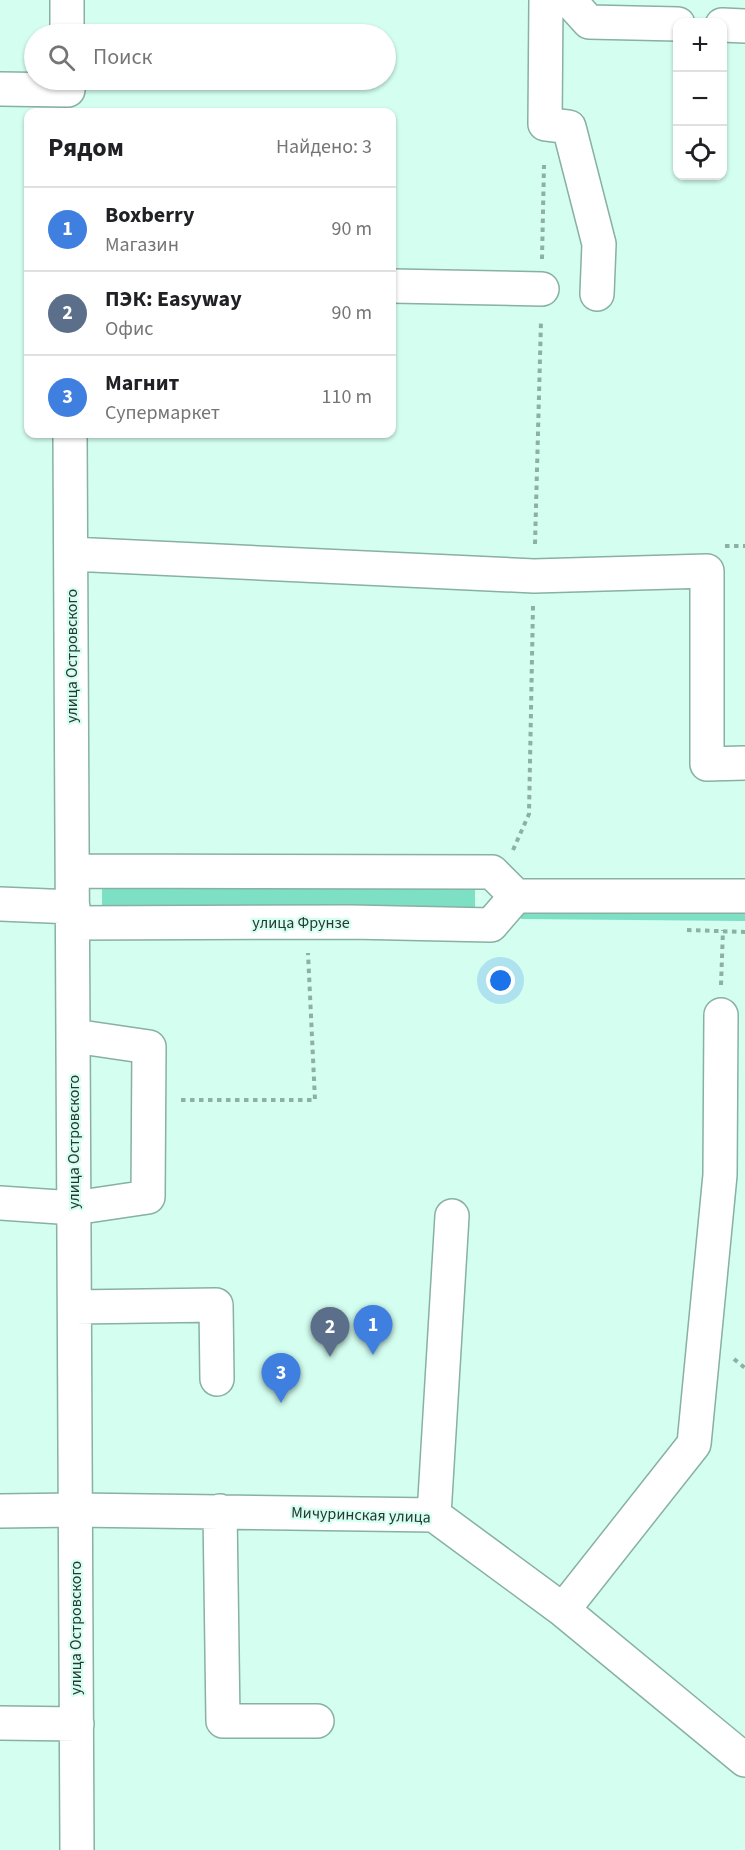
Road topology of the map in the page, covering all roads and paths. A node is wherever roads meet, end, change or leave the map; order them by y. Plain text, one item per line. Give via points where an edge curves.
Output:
1 (67, 0) edge
2 (546, 0) edge
3 (569, 0) edge
4 (67, 24) edge
5 (673, 24) edge
6 (727, 25) edge
7 (745, 26) edge
8 (0, 89) edge
9 (68, 94) edge
10 (545, 124) junction
11 (396, 286) edge
12 (542, 289) junction
13 (597, 294) dead end
14 (70, 438) edge
15 (71, 555) junction
16 (534, 576) junction
17 (745, 763) edge
18 (529, 814) dead end
19 (73, 871) junction
20 (516, 896) junction
21 (745, 896) edge
22 (0, 904) edge
23 (73, 915) junction
24 (306, 923) junction
25 (722, 931) dead end
26 (721, 1015) joint
27 (74, 1036) junction
28 (149, 1100) junction
29 (0, 1203) edge
30 (74, 1208) junction
31 (452, 1216) dead end
32 (75, 1307) junction
33 (218, 1379) dead end
34 (76, 1510) junction
35 (0, 1511) edge
36 (220, 1511) junction
37 (434, 1515) junction
38 (562, 1610) junction
39 (317, 1720) dead end
40 (0, 1723) edge
41 (77, 1724) junction
42 (745, 1760) edge
43 (77, 1850) edge

1 - 4 street
2 - 10 street
3 - 5 street via 589,22
6 - 7 street
8 - 9 street
10 - 12 path
10 - 13 street via 569,127 599,244
11 - 12 street
12 - 16 path
14 - 15 street, улица Островского
15 - 16 street
15 - 19 street, улица Островского
16 - 17 street via 707,571 707,764
16 - 18 path
19 - 20 street via 492,872
19 - 23 street, улица Островского
20 - 21 street
20 - 24 street, улица Фрунзе via 491,925
22 - 23 street, улица Фрунзе
23 - 24 street, улица Фрунзе
23 - 27 street, улица Островского
24 - 28 path via 315,1100
25 - 26 path
26 - 38 street via 720,1175 694,1444
27 - 28 street via 149,1047
27 - 30 street, улица Островского
28 - 30 street via 148,1197
29 - 30 street
30 - 32 street, улица Островского
31 - 37 street
32 - 33 street via 216,1305
32 - 34 street, улица Островского
34 - 35 street, Мичуринская улица
34 - 36 street, Мичуринская улица
34 - 41 street, улица Островского
36 - 37 street, Мичуринская улица
36 - 39 street via 223,1721
37 - 38 street, Мичуринская улица
38 - 42 street, Мичуринская улица
40 - 41 street
41 - 43 street, улица Островского

